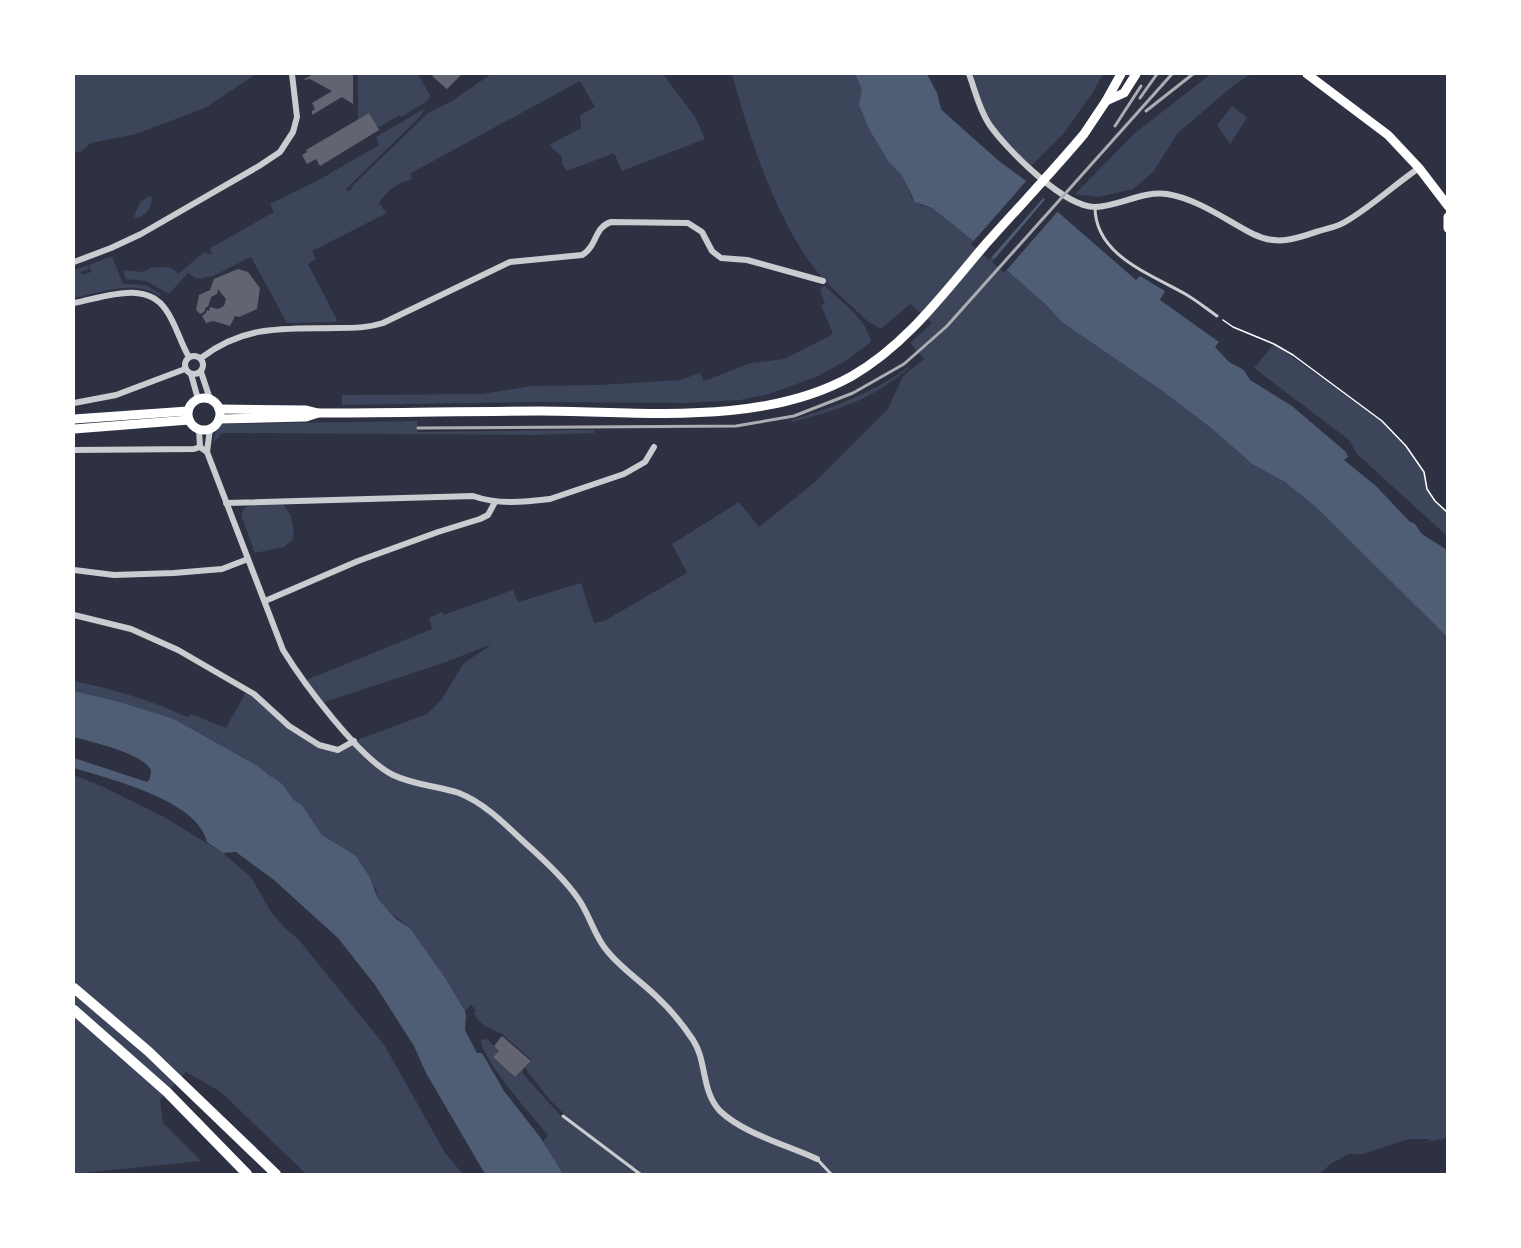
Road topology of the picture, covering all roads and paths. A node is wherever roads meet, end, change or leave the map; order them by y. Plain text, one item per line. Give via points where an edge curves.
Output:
1 (292, 74) edge
2 (969, 74) edge
3 (1121, 74) edge
4 (1136, 74) edge
5 (1307, 74) edge
6 (1106, 101) junction
7 (1419, 168) junction
8 (1095, 207) junction
9 (1448, 207) edge
10 (1448, 217) edge
11 (1448, 228) edge
12 (74, 262) edge
13 (823, 281) dead end
14 (74, 303) edge
15 (1217, 316) joint
16 (189, 357) junction
17 (201, 358) junction
18 (188, 371) junction
19 (201, 372) junction
20 (198, 399) junction
21 (210, 399) junction
22 (74, 403) edge
23 (219, 409) junction
24 (318, 413) junction
25 (188, 415) junction
26 (74, 419) edge
27 (219, 419) junction
28 (74, 429) edge
29 (210, 429) junction
30 (199, 430) junction
31 (200, 447) junction
32 (654, 447) dead end
33 (74, 450) edge
34 (207, 452) junction
35 (495, 502) junction
36 (226, 503) junction
37 (1448, 513) edge
38 (248, 559) junction
39 (74, 570) edge
40 (265, 601) junction
41 (74, 615) edge
42 (354, 741) junction
43 (74, 988) edge
44 (74, 1010) edge
45 (563, 1116) dead end
46 (817, 1160) joint
47 (247, 1174) edge
48 (276, 1174) edge
49 (640, 1174) edge
50 (831, 1174) edge

1 - 12 street via 297,117 280,152 141,234
2 - 8 street via 988,123 1005,143 1055,188
3 - 6 main road
4 - 6 main road via 1124,93
5 - 7 main road via 1378,127
6 - 24 main road via 1084,134 924,316 887,351 851,376 806,395 757,407 695,412
7 - 8 street via 1344,222 1297,240 1275,242 1256,236 1198,205 1168,195 1144,195
7 - 9 main road
8 - 15 lane via 1100,232 1123,257
10 - 11 main road
13 - 17 street via 747,260 721,258 712,252 702,231 688,223 611,222 601,227 591,248 582,255 510,262 392,321 361,328 251,332
14 - 16 street via 125,293 157,300 167,311
15 - 37 path via 1293,355 1382,422 1406,446 1424,472 1426,489
16 - 17 street
16 - 18 street via 185,362
17 - 19 street
18 - 19 street
18 - 20 street
18 - 22 street via 116,395
19 - 21 street
20 - 21 main road
20 - 25 main road
21 - 23 main road
23 - 24 main road
23 - 27 main road
24 - 27 main road via 297,418
25 - 26 main road
25 - 28 main road
25 - 30 main road
27 - 29 main road
29 - 30 main road
29 - 34 street
30 - 31 street
31 - 33 street
31 - 34 street
32 - 35 street via 645,462 624,474 550,499
34 - 36 street
35 - 36 street via 473,496
35 - 40 street via 488,515 480,519 358,561
36 - 38 street
38 - 39 street via 222,569 174,573 114,575
38 - 40 street
40 - 42 street via 283,650 296,672
41 - 42 street via 131,629 178,650 254,694 289,726 319,746 338,750
42 - 46 street via 393,775 458,793 486,808 504,824 577,897 606,951 660,999 687,1031 696,1045 706,1085 718,1109 747,1129
43 - 48 highway via 179,1080
44 - 47 highway via 167,1092
45 - 49 lane
46 - 50 lane

